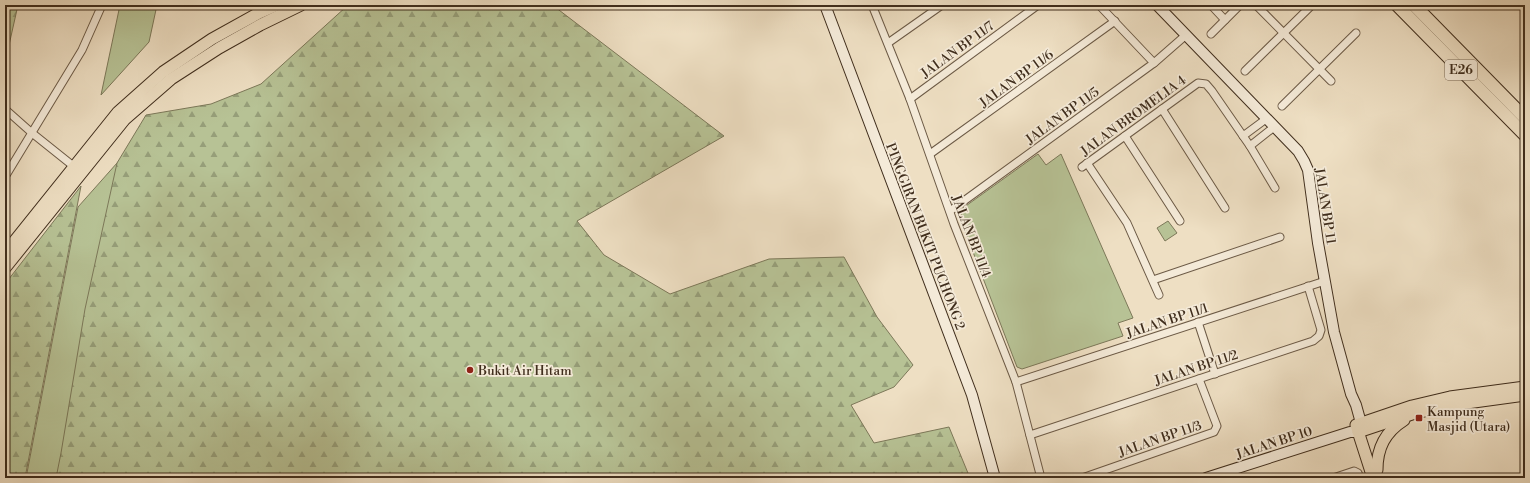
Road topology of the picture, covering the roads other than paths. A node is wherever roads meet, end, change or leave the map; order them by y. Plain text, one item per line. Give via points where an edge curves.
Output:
1 (102, 5) edge
2 (277, 5) edge
3 (300, 5) edge
4 (825, 5) edge
5 (872, 5) edge
6 (942, 5) edge
7 (1038, 5) edge
8 (1099, 5) edge
9 (1157, 5) edge
10 (1211, 5) edge
11 (1240, 5) edge
12 (1256, 5) edge
13 (1312, 5) edge
14 (1397, 5) edge
15 (1414, 5) edge
16 (1226, 20) junction
17 (1115, 21) junction
18 (1284, 33) junction
19 (1356, 33) dead end
20 (1211, 34) dead end
21 (1186, 35) junction
22 (888, 43) junction
23 (1154, 63) junction
24 (1319, 69) junction
25 (1245, 71) dead end
26 (1331, 82) dead end
27 (910, 99) junction
28 (1282, 106) dead end
29 (5, 109) edge
30 (1162, 109) junction
31 (1266, 118) junction
32 (1525, 118) edge
33 (1274, 127) junction
34 (32, 133) junction
35 (1525, 135) edge
36 (1125, 136) junction
37 (1243, 136) junction
38 (1250, 146) junction
39 (930, 154) junction
40 (78, 170) junction
41 (5, 177) edge
42 (1275, 188) dead end
43 (1225, 208) dead end
44 (950, 211) junction
45 (1180, 221) dead end
46 (1280, 237) dead end
47 (5, 253) edge
48 (5, 268) edge
49 (1152, 280) junction
50 (1325, 281) junction
51 (1308, 286) junction
52 (1159, 295) dead end
53 (1198, 322) junction
54 (1215, 374) junction
55 (1199, 379) junction
56 (1016, 382) junction
57 (1525, 387) edge
58 (1525, 395) edge
59 (1503, 398) junction
60 (1525, 400) edge
61 (1415, 413) junction
62 (1358, 429) junction
63 (1030, 435) junction
64 (1377, 475) edge
65 (994, 478) edge
66 (1041, 478) edge
67 (1082, 478) edge
68 (1206, 478) edge
69 (1333, 478) edge
70 (1360, 478) edge

1 - 34 street via 82,50
2 - 40 main road via 212,39 164,72 118,112
3 - 40 main road via 219,48 171,80 125,119
4 - 65 street, PINGGIRAN BUKIT PUCHONG 2 via 972,395
5 - 22 street, JALAN BP 11/4
6 - 22 street
7 - 27 street, JALAN BP 11/7
8 - 17 street
9 - 21 street, JALAN BP 11
10 - 16 street
11 - 16 street
12 - 18 street
13 - 18 street
14 - 35 highway, E26
15 - 32 highway, E26
16 - 20 street
17 - 23 street
17 - 39 street, JALAN BP 11/6
18 - 24 street
18 - 25 street
19 - 24 street
21 - 23 street, JALAN BP 11/5
21 - 31 street, JALAN BP 11
22 - 27 street, JALAN BP 11/4
23 - 44 street, JALAN BP 11/5
24 - 26 street
24 - 28 street
27 - 39 street, JALAN BP 11/4
29 - 34 street
30 - 36 street, JALAN BROMELIA 4
30 - 37 street, JALAN BROMELIA 4 via 1198,83 1206,84
30 - 43 street
31 - 33 street, JALAN BP 11
31 - 37 street
33 - 38 street
33 - 50 street, JALAN BP 11 via 1298,151 1308,170
34 - 40 street
34 - 41 street
36 - 45 street
36 - 49 street, JALAN BROMELIA 4 via 1084,165 1127,223
37 - 38 street
38 - 42 street
39 - 44 street, JALAN BP 11/4
40 - 47 main road
40 - 48 main road
44 - 56 street, JALAN BP 11/4
46 - 49 street
49 - 52 street
50 - 51 street, JALAN BP 11/1
50 - 62 street, JALAN BP 11 via 1334,332
51 - 53 street, JALAN BP 11/1
51 - 54 street, JALAN BP 11/2 via 1321,330 1313,342
53 - 54 street
53 - 56 street, JALAN BP 11/1
54 - 55 street, JALAN BP 11/2
55 - 63 street, JALAN BP 11/2
55 - 67 street, JALAN BP 11/3 via 1217,426 1214,432
56 - 63 street, JALAN BP 11/4
57 - 62 main road via 1450,397 1412,406
58 - 59 main road
59 - 60 street via 1514,402
59 - 61 main road
61 - 62 main road
61 - 64 main road via 1387,434 1378,452
62 - 64 main road
62 - 68 street, JALAN BP 10
63 - 66 street, JALAN BP 11/4
69 - 70 street via 1354,471

